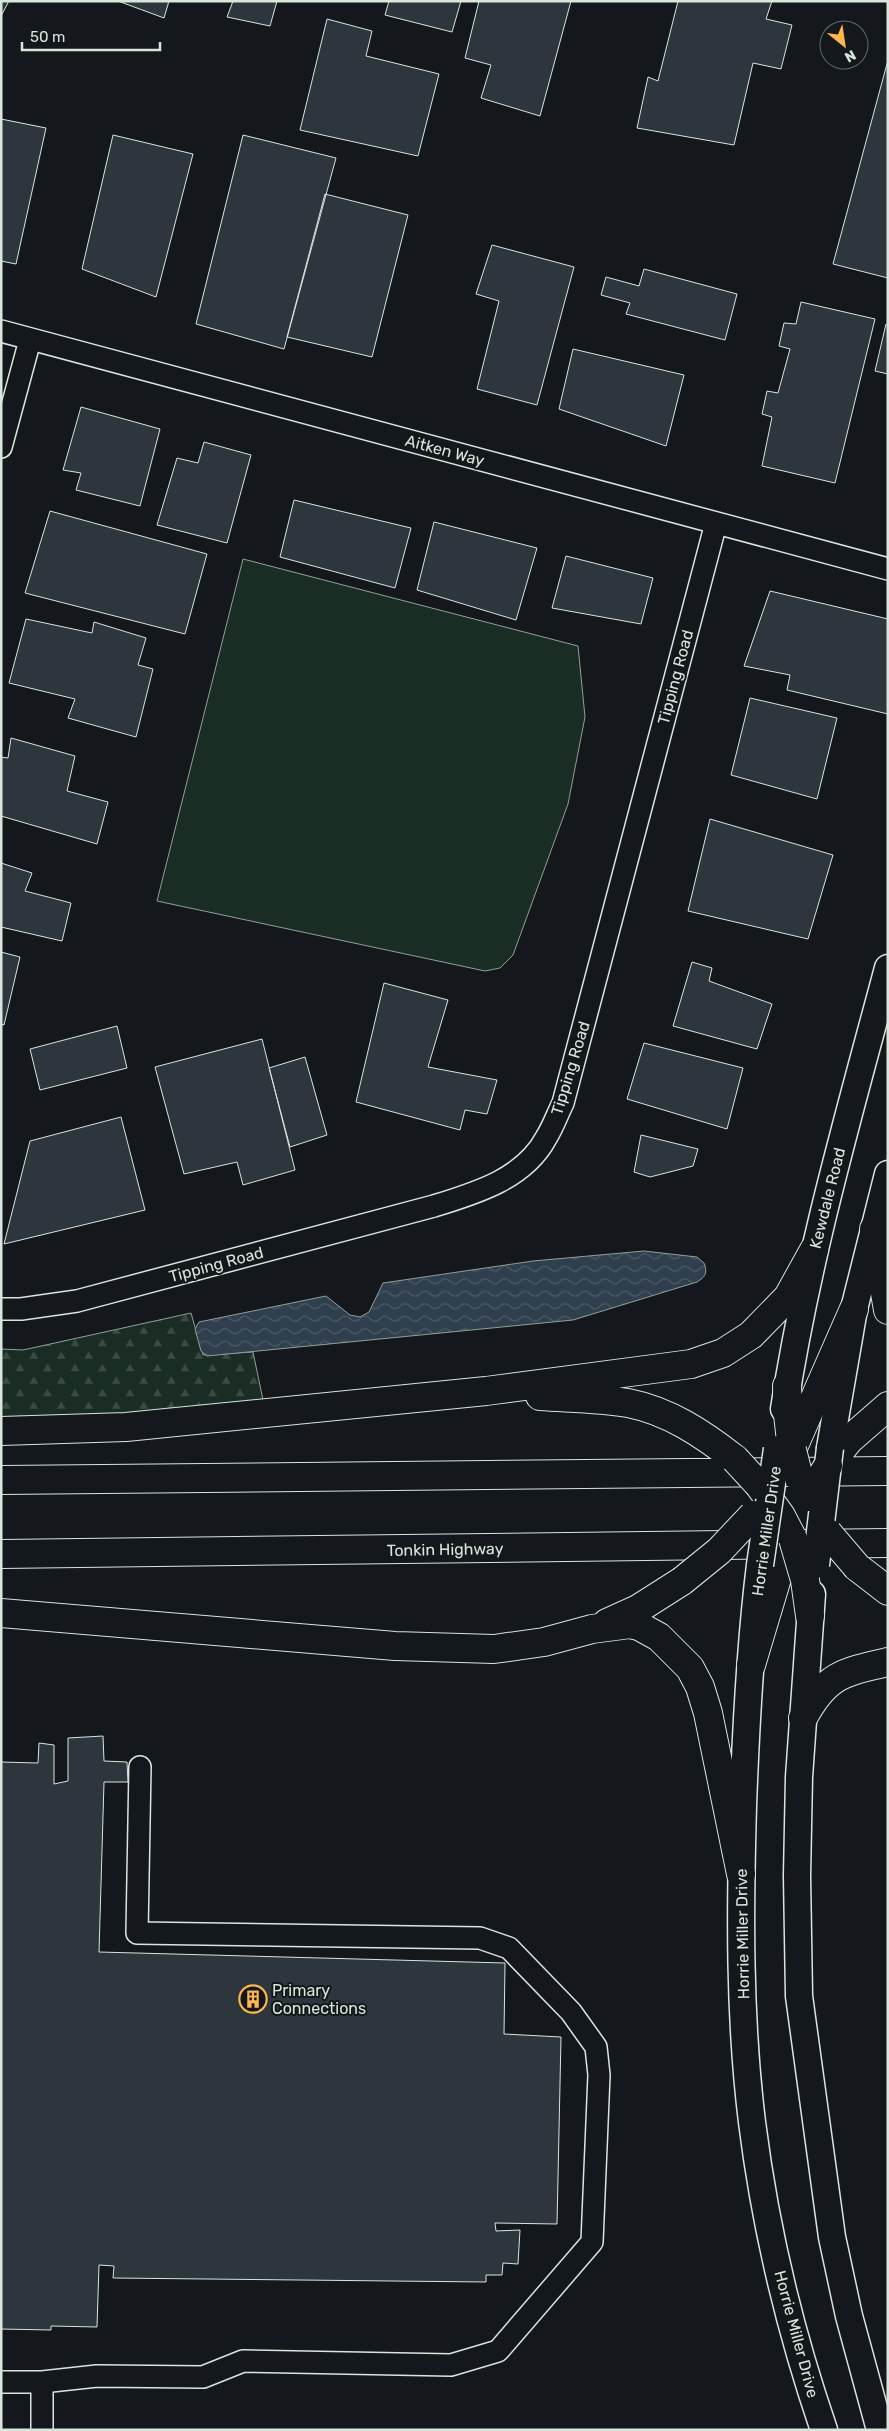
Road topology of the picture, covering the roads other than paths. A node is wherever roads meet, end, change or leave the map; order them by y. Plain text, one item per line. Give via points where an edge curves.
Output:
1 (1, 331) edge
2 (30, 340) junction
3 (1, 447) edge
4 (716, 523) junction
5 (888, 569) edge
6 (888, 968) edge
7 (888, 1174) edge
8 (874, 1229) junction
9 (814, 1250) junction
10 (1, 1309) edge
11 (854, 1309) junction
12 (888, 1310) edge
13 (787, 1386) joint
14 (486, 1391) junction
15 (888, 1406) edge
16 (1, 1431) edge
17 (846, 1431) junction
18 (791, 1436) junction
19 (828, 1466) junction
20 (888, 1470) edge
21 (1, 1480) edge
22 (769, 1494) junction
23 (808, 1497) junction
24 (821, 1521) junction
25 (791, 1536) junction
26 (888, 1543) edge
27 (1, 1554) edge
28 (810, 1580) junction
29 (767, 1581) junction
30 (879, 1585) edge
31 (1, 1612) edge
32 (810, 1616) joint
33 (592, 1629) junction
34 (888, 1662) edge
35 (750, 1665) joint
36 (803, 1718) junction
37 (140, 1767) dead end
38 (741, 1874) junction
39 (1, 2382) edge
40 (42, 2382) junction
41 (42, 2430) edge
42 (824, 2430) edge
43 (880, 2430) edge

1 - 2 street, Aitken Way
2 - 3 street
2 - 4 street, Aitken Way
4 - 5 street, Aitken Way
4 - 10 street, Tipping Road via 563,1103 546,1140 518,1171 478,1193 387,1219 77,1301 21,1310
6 - 9 main road, Kewdale Road
7 - 8 main road
8 - 11 main road
8 - 12 highway
9 - 13 main road, Kewdale Road
9 - 14 highway via 788,1297 771,1317 723,1353 691,1364
11 - 17 main road
11 - 18 highway
13 - 18 highway
14 - 16 highway via 126,1427
14 - 22 highway, bridge via 628,1403 665,1415 701,1433 735,1459
15 - 17 highway
17 - 19 highway
18 - 22 highway, bridge
18 - 23 highway, bridge via 799,1478
19 - 23 highway, bridge
19 - 24 main road, bridge
20 - 21 highway
22 - 25 highway
22 - 29 main road, Horrie Miller Drive, bridge
22 - 33 highway, bridge via 737,1533 700,1568 638,1609
23 - 24 highway
23 - 25 highway
24 - 28 main road, bridge
24 - 30 highway, bridge via 828,1534
25 - 28 highway, bridge
25 - 29 highway
26 - 27 highway, Tonkin Highway
28 - 32 highway
29 - 35 highway
31 - 33 highway via 395,1646 484,1649 544,1642
32 - 36 main road
33 - 38 highway via 639,1626 659,1637 690,1668 708,1713
34 - 36 highway via 853,1669 838,1676 824,1686
35 - 38 main road, Horrie Miller Drive
36 - 43 main road via 798,1777 799,1996 832,2237 849,2316
37 - 40 street via 137,1933 480,1938 509,1948 571,2012 596,2047 599,2075 592,2242 498,2351 451,2365 243,2361 203,2377 97,2376
38 - 42 main road, Horrie Miller Drive via 742,1989 752,2123 775,2253 794,2332
39 - 40 street
40 - 41 street

